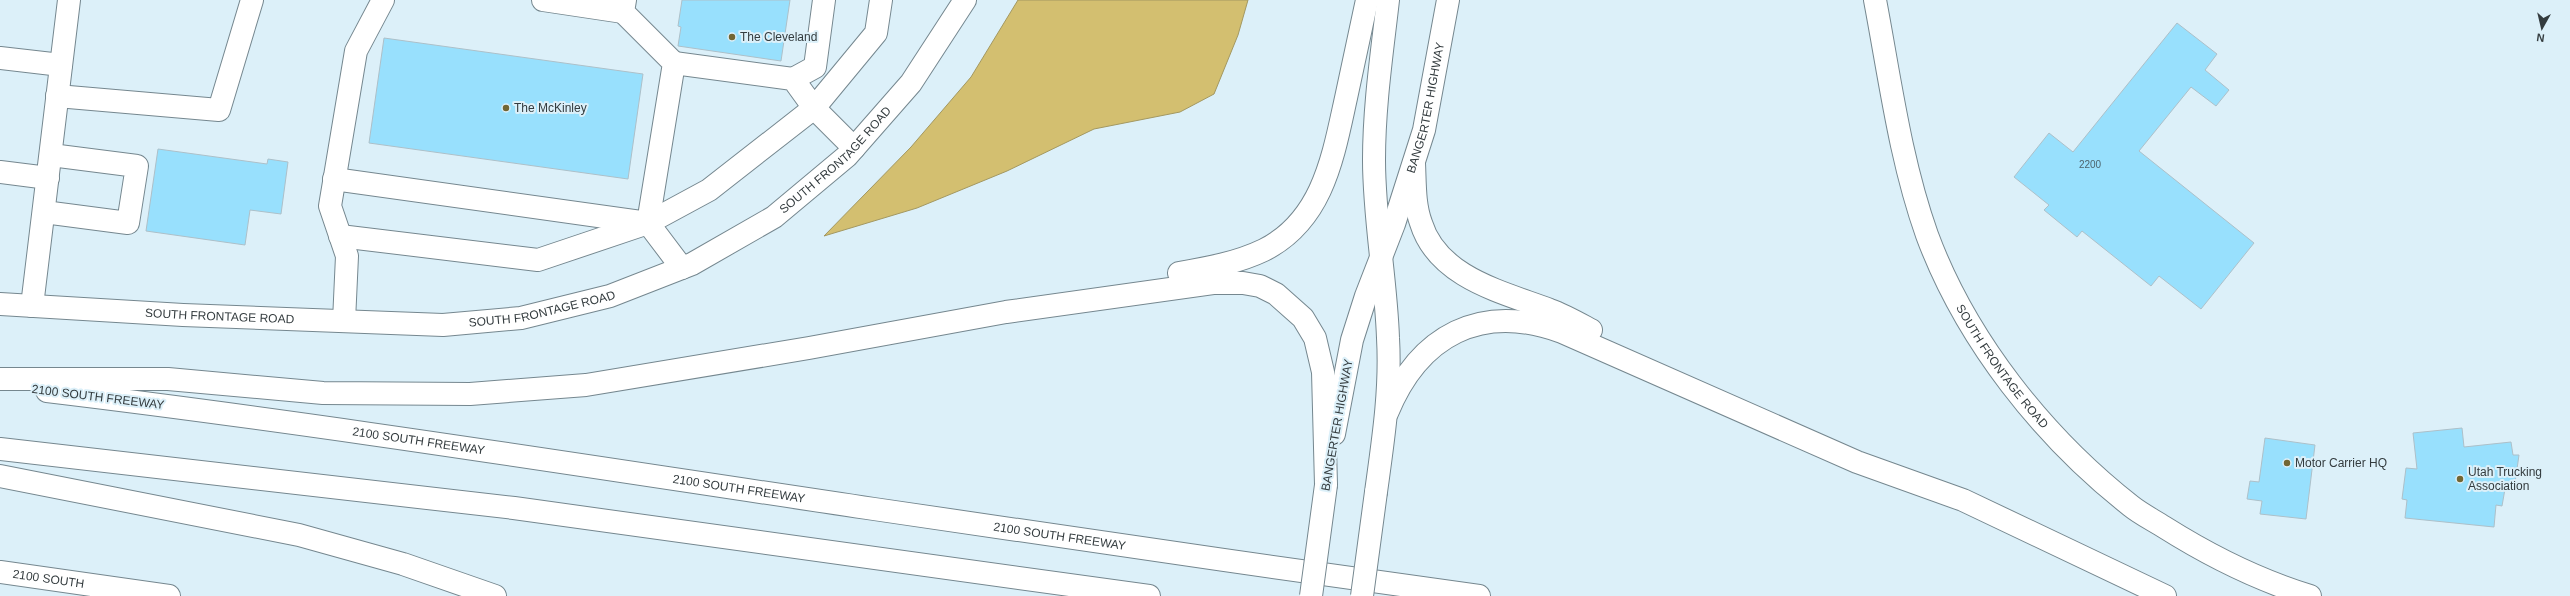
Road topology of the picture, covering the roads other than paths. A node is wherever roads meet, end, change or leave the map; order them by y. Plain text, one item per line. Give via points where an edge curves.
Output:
1 (69, 0) edge
2 (252, 0) edge
3 (383, 0) edge
4 (543, 0) edge
5 (824, 0) edge
6 (881, 0) edge
7 (965, 0) edge
8 (1367, 0) edge
9 (1388, 0) edge
10 (1448, 0) edge
11 (1874, 0) edge
12 (624, 6) edge
13 (0, 58) edge
14 (674, 63) junction
15 (61, 65) junction
16 (793, 79) junction
17 (57, 96) junction
18 (814, 108) junction
19 (854, 148) junction
20 (50, 155) junction
21 (1414, 163) junction
22 (0, 172) edge
23 (48, 178) junction
24 (334, 179) junction
25 (44, 212) junction
26 (648, 223) junction
27 (340, 236) junction
28 (1381, 258) junction
29 (682, 268) junction
30 (0, 304) edge
31 (32, 306) junction
32 (1006, 312) junction
33 (344, 321) junction
34 (0, 379) edge
35 (0, 385) edge
36 (1387, 413) junction
37 (0, 449) edge
38 (1857, 462) junction
39 (0, 476) edge
40 (1326, 485) junction
41 (0, 572) edge
42 (128, 593) edge
43 (169, 596) edge
44 (495, 596) edge
45 (1149, 596) edge
46 (1311, 596) edge
47 (1362, 596) edge
48 (1479, 596) edge
49 (2165, 596) edge
50 (2310, 596) edge

1 - 15 main road
2 - 17 main road via 219,110
3 - 24 main road via 356,51
4 - 12 main road
5 - 16 main road via 815,67
6 - 18 main road via 876,33
7 - 19 main road, SOUTH FRONTAGE ROAD via 911,83
8 - 32 main road via 1328,175 1313,206 1283,238 1238,261 1050,293
9 - 28 main road, BANGERTER HIGHWAY via 1374,153
10 - 21 main road, BANGERTER HIGHWAY via 1424,130
11 - 50 main road, SOUTH FRONTAGE ROAD via 1896,123 1928,235 1970,324 2016,390 2071,452 2132,507 2204,552 2282,587
12 - 14 main road
13 - 15 main road
14 - 16 main road
14 - 26 main road
15 - 17 main road
16 - 18 main road
17 - 20 main road
18 - 19 main road
18 - 26 main road via 709,190
19 - 29 main road, SOUTH FRONTAGE ROAD via 774,217
20 - 23 main road
20 - 25 main road via 137,166 128,223
21 - 28 main road, BANGERTER HIGHWAY
21 - 38 main road via 1421,224 1435,249 1457,270 1472,280 1552,311
22 - 23 main road
23 - 25 main road
24 - 26 main road
24 - 27 main road via 330,206
25 - 31 main road
26 - 27 main road via 538,260
26 - 29 main road
27 - 33 main road via 347,256
28 - 36 main road, BANGERTER HIGHWAY via 1388,339
28 - 40 main road, BANGERTER HIGHWAY via 1352,340
29 - 33 main road, SOUTH FRONTAGE ROAD via 610,296 521,318 443,325
30 - 31 main road, SOUTH FRONTAGE ROAD
31 - 33 main road, SOUTH FRONTAGE ROAD
32 - 34 main road via 586,385 470,394 323,393 168,378
32 - 40 main road via 1213,283 1243,283 1260,286 1276,294 1303,318 1315,338 1320,353 1323,372
35 - 48 main road, 2100 SOUTH FREEWAY via 423,440 882,510
36 - 38 main road via 1397,390 1410,370 1442,339 1460,329 1482,322 1521,321 1562,332
36 - 47 main road, BANGERTER HIGHWAY, bridge
37 - 45 main road via 522,509
38 - 49 main road via 1963,500
39 - 44 main road via 300,535 404,564
40 - 46 main road, BANGERTER HIGHWAY, bridge
41 - 42 main road, 2100 SOUTH
42 - 43 main road, 2100 SOUTH

